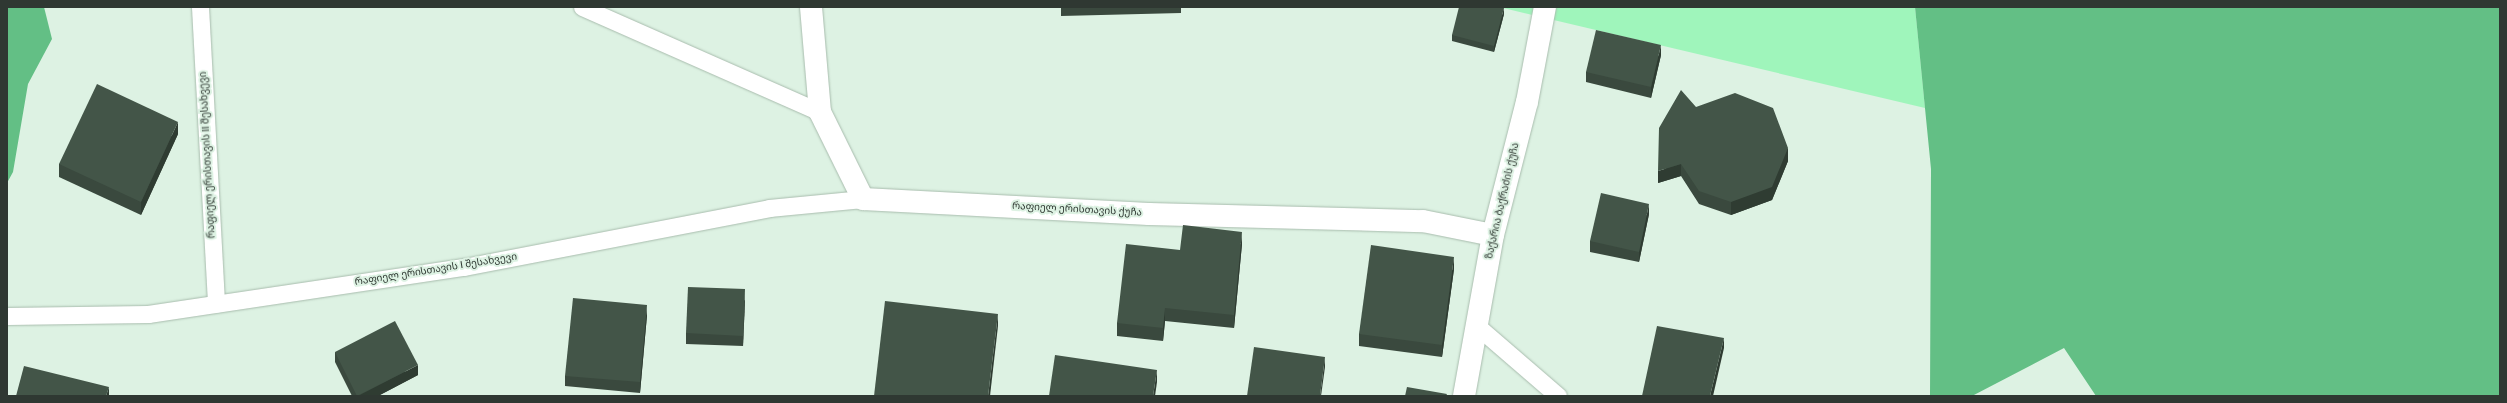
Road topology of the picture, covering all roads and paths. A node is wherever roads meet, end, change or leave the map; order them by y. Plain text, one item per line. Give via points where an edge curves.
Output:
1 (200, 7) edge
2 (582, 7) edge
3 (811, 7) edge
4 (1545, 7) edge
5 (820, 112) junction
6 (863, 199) junction
7 (1493, 235) junction
8 (216, 304) junction
9 (7, 316) edge
10 (1478, 326) junction
11 (1464, 396) edge
12 (1558, 396) edge

1 - 8 lane, რაფიელ ერისთავის II შესახვევი
2 - 5 lane
3 - 5 street
4 - 7 street, ზაქარია ბაქრაძის ქუჩა via 1527,102
5 - 6 street
6 - 7 street, რაფიელ ერისთავის ქუჩა via 1148,214 1423,221
6 - 8 lane, რაფიელ ერისთავის I შესახვევი via 769,208 464,267
7 - 10 street, ზაქარია ბაქრაძის ქუჩა
8 - 9 lane, რაფიელ ერისთავის I შესახვევი via 148,314
10 - 11 street, ზაქარია ბაქრაძის ქუჩა
10 - 12 lane

